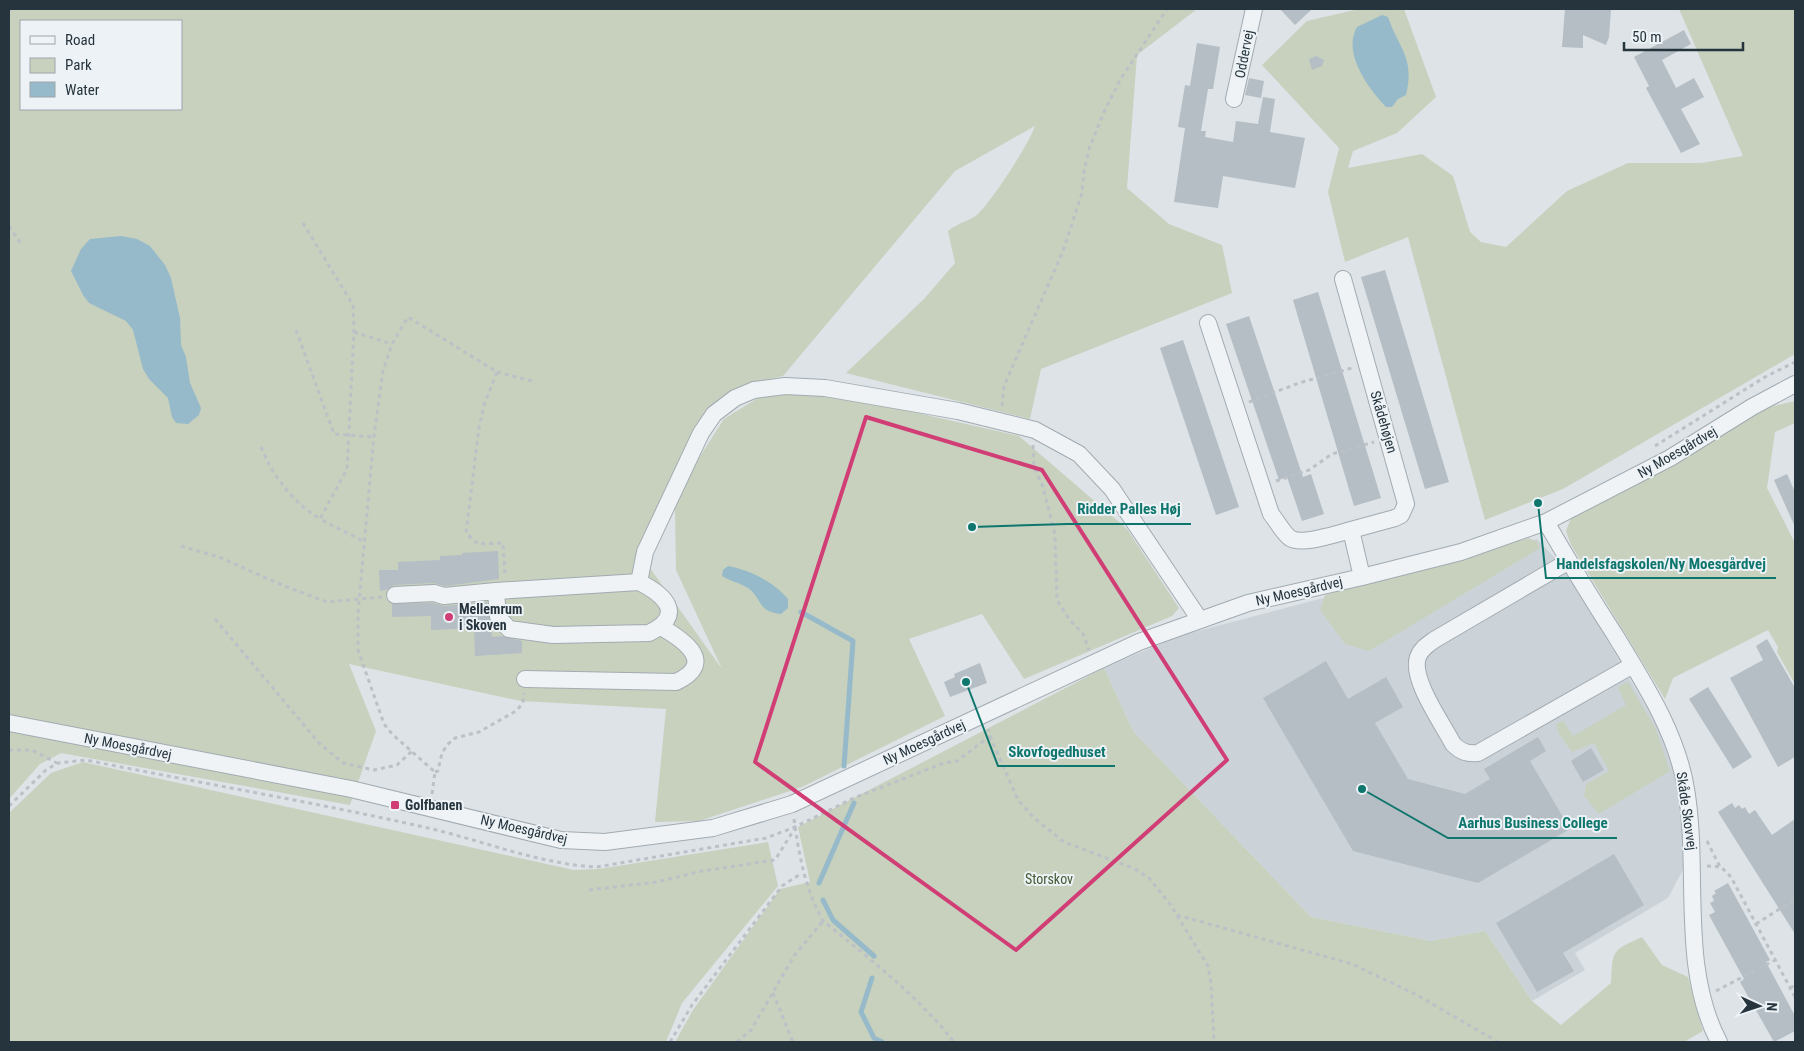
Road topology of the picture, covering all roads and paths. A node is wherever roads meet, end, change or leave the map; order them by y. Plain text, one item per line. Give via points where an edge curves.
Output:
1 (1167, 9) edge
2 (1254, 9) edge
3 (1234, 99) dead end
4 (303, 223) dead end
5 (9, 226) edge
6 (21, 244) dead end
7 (1343, 278) dead end
8 (1208, 322) dead end
9 (296, 330) dead end
10 (354, 332) junction
11 (392, 344) junction
12 (1795, 362) edge
13 (1367, 363) junction
14 (497, 372) junction
15 (536, 382) dead end
16 (1795, 384) edge
17 (1236, 407) junction
18 (1002, 422) junction
19 (1035, 430) junction
20 (350, 434) junction
21 (374, 437) junction
22 (1388, 438) junction
23 (261, 447) dead end
24 (1648, 450) dead end
25 (1262, 486) junction
26 (320, 519) junction
27 (1546, 522) junction
28 (1351, 530) junction
29 (363, 541) junction
30 (181, 546) dead end
31 (1569, 561) junction
32 (1362, 577) junction
33 (639, 582) junction
34 (501, 591) junction
35 (395, 595) joint
36 (361, 600) junction
37 (215, 619) dead end
38 (1200, 620) junction
39 (661, 627) junction
40 (1092, 664) junction
41 (1633, 665) junction
42 (525, 679) joint
43 (984, 714) junction
44 (9, 723) edge
45 (990, 736) junction
46 (9, 750) edge
47 (412, 751) junction
48 (58, 763) dead end
49 (435, 772) junction
50 (433, 788) dead end
51 (792, 804) junction
52 (795, 827) junction
53 (1693, 865) junction
54 (803, 873) junction
55 (588, 890) dead end
56 (1795, 899) edge
57 (1177, 915) junction
58 (823, 921) junction
59 (1756, 924) junction
60 (1775, 960) junction
61 (1795, 985) edge
62 (1790, 988) junction
63 (772, 993) junction
64 (1795, 997) edge
65 (1702, 998) junction
66 (670, 1042) edge
67 (737, 1042) edge
68 (792, 1042) edge
69 (954, 1042) edge
70 (1214, 1042) edge
71 (1498, 1042) edge
72 (1719, 1042) edge

1 - 18 path via 1120,80 1089,149 1082,193 1063,251 1004,386
2 - 3 street, Oddervej
4 - 10 path via 353,305
5 - 6 path
7 - 13 street, Skådehøjen
8 - 17 street, Skådehøjen
9 - 20 path via 334,434
10 - 11 path
10 - 20 path
11 - 14 path via 408,317
11 - 21 path via 383,371
12 - 24 path via 1765,377
13 - 17 path via 1299,383
13 - 22 street, Skådehøjen
14 - 15 path
14 - 34 path via 484,404 479,428 466,533 478,544 503,543
16 - 27 street, Ny Moesgårdvej via 1670,458
17 - 25 street, Skådehøjen
18 - 19 street
18 - 33 street via 958,411 825,388 785,386 741,395 714,414 701,433 645,552
19 - 38 street via 1079,454 1112,489
19 - 40 path via 1034,467 1043,487 1055,535 1057,600 1088,643
20 - 21 path
20 - 26 path via 347,469
21 - 29 path
22 - 25 path via 1332,454 1309,470
22 - 28 street, Skådehøjen via 1405,498 1404,510 1395,518
23 - 26 path via 288,492 302,508
25 - 28 street, Skådehøjen via 1271,514 1286,535 1294,540 1304,541
26 - 29 path
27 - 31 street, Skåde Skovvej
27 - 32 street, Ny Moesgårdvej via 1461,552
28 - 32 street
29 - 36 path
30 - 36 path via 219,557 327,602
31 - 41 street, Skåde Skovvej
31 - 41 street via 1424,647 1418,659 1421,686 1453,744 1468,754 1478,752
32 - 38 street, Ny Moesgårdvej via 1248,603
33 - 34 street
33 - 39 street via 664,598 667,618
34 - 35 street via 444,596 434,593
34 - 39 street via 498,618 509,630 553,635 649,633
35 - 36 path
36 - 47 path via 358,650 380,715 392,734
37 - 47 path via 307,730 343,763 374,770 397,765
38 - 40 street, Ny Moesgårdvej
39 - 42 street via 686,642 695,657 693,668 676,682
40 - 43 street, Ny Moesgårdvej
41 - 53 street, Skåde Skovvej via 1664,718 1677,756 1686,788
42 - 49 path via 522,703 516,711 479,732 455,738 442,753
43 - 45 path
43 - 51 street, Ny Moesgårdvej
44 - 51 street, Ny Moesgårdvej via 352,789 562,840 605,842 713,828
45 - 52 path via 957,761 944,763 854,798
45 - 57 path via 1018,800 1034,818 1064,842 1133,868 1149,878
46 - 48 path via 32,750
47 - 49 path
49 - 50 path
51 - 52 path
52 - 54 path
52 - 55 path via 775,860 702,871 657,882
53 - 59 path via 1721,867 1731,877
53 - 65 street, Skåde Skovvej via 1694,942
54 - 58 path
54 - 66 path via 782,886 692,1005
56 - 59 path
57 - 70 path via 1208,966 1212,983
57 - 71 path via 1352,964 1416,995
58 - 63 path via 794,956
58 - 69 path via 940,1024
59 - 60 path
60 - 62 path
60 - 65 path
61 - 62 path
62 - 64 path
63 - 67 path via 751,1030
63 - 68 path
65 - 72 street, Skåde Skovvej

